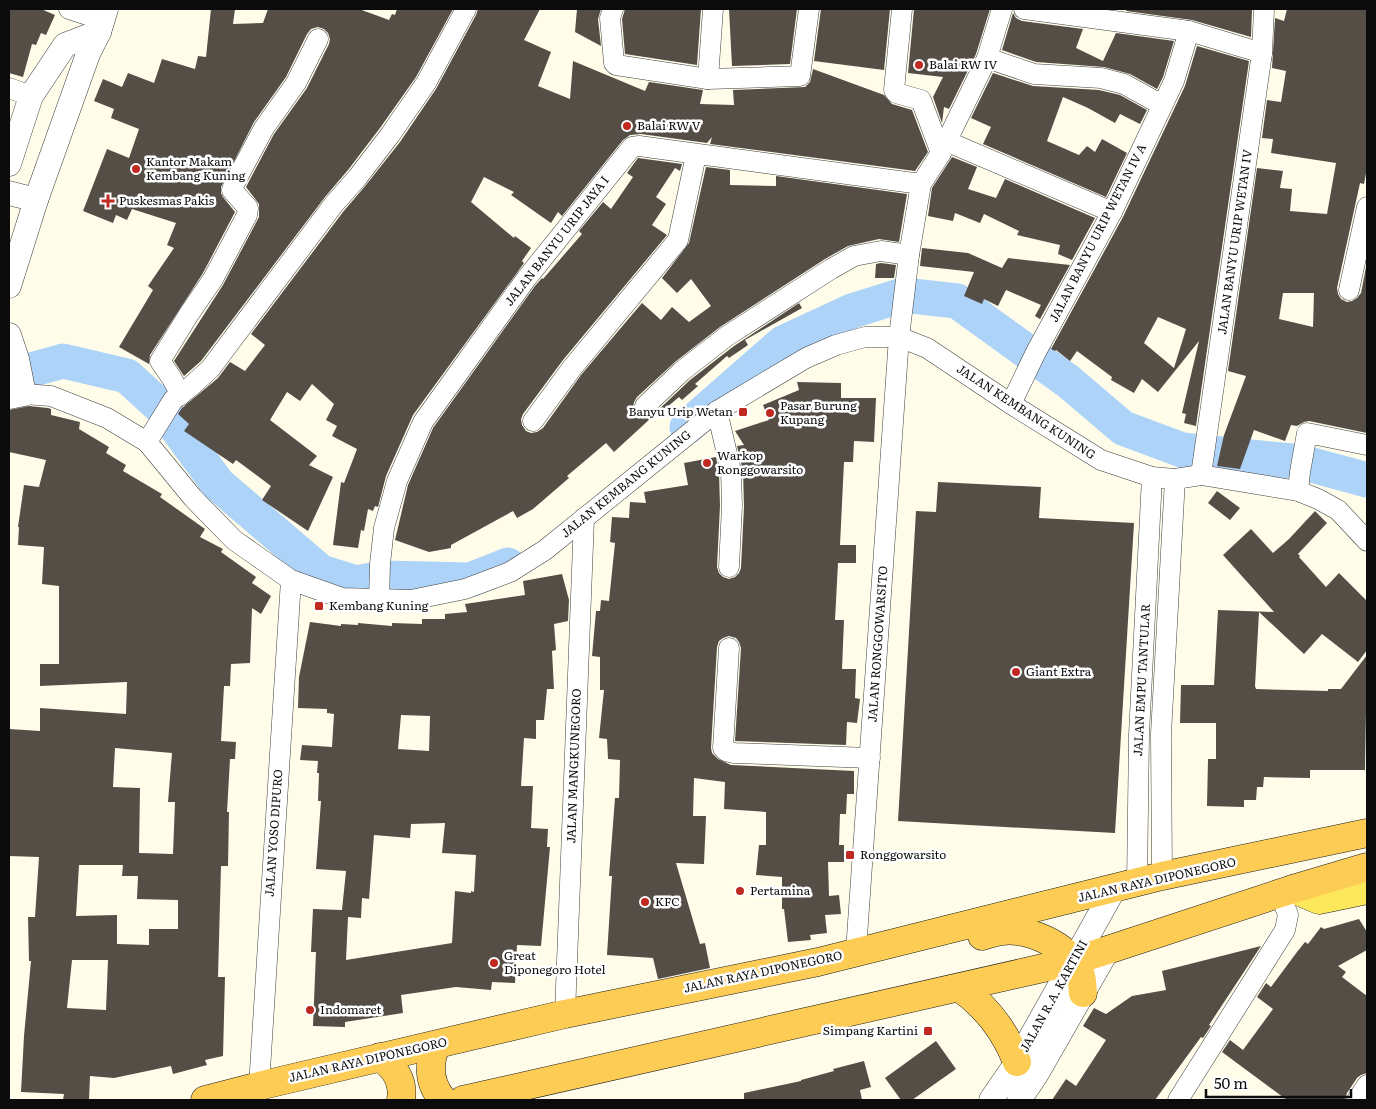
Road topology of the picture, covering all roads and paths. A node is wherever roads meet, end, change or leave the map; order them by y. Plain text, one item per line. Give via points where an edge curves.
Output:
1 (69, 9) edge
2 (466, 9) edge
3 (613, 9) edge
4 (713, 9) edge
5 (809, 9) edge
6 (902, 9) edge
7 (1002, 9) edge
8 (1024, 9) edge
9 (1264, 9) edge
10 (103, 20) edge
11 (1189, 31) junction
12 (318, 39) dead end
13 (1262, 54) junction
14 (987, 58) junction
15 (708, 79) junction
16 (9, 88) edge
17 (31, 96) junction
18 (1162, 105) junction
19 (943, 147) junction
20 (696, 155) junction
21 (9, 164) edge
22 (920, 184) junction
23 (9, 193) edge
24 (36, 200) junction
25 (1367, 207) edge
26 (1112, 212) junction
27 (908, 262) junction
28 (9, 286) edge
29 (1349, 290) dead end
30 (9, 335) edge
31 (899, 337) junction
32 (17, 383) edge
33 (177, 398) junction
34 (1010, 404) junction
35 (645, 406) dead end
36 (717, 412) junction
37 (532, 421) dead end
38 (147, 442) junction
39 (1367, 445) edge
40 (1203, 466) junction
41 (1300, 473) junction
42 (1152, 477) junction
43 (1175, 479) junction
44 (584, 518) junction
45 (1367, 541) edge
46 (729, 567) dead end
47 (291, 580) junction
48 (379, 594) junction
49 (729, 648) dead end
50 (870, 758) junction
51 (1367, 820) edge
52 (1367, 833) edge
53 (1331, 841) junction
54 (1356, 870) edge
55 (1138, 883) junction
56 (1367, 890) edge
57 (1286, 891) junction
58 (887, 944) junction
59 (856, 951) junction
60 (1107, 951) junction
61 (1074, 961) junction
62 (960, 988) junction
63 (1083, 993) junction
64 (565, 1014) junction
65 (436, 1045) junction
66 (380, 1057) junction
67 (1017, 1062) junction
68 (1367, 1084) edge
69 (258, 1086) junction
70 (204, 1100) edge
71 (401, 1100) edge
72 (443, 1100) edge
73 (463, 1100) edge
74 (991, 1100) edge
75 (1019, 1100) edge
76 (1178, 1100) edge
77 (1358, 1100) edge

1 - 10 street
2 - 33 street via 426,83 390,134 210,369
3 - 15 street via 610,18 616,65
4 - 15 street
5 - 15 street via 800,76
6 - 19 street via 894,90 921,100
7 - 14 street
8 - 11 street
9 - 13 street, JALAN BANYU URIP WETAN IV
10 - 17 street via 65,45
10 - 24 street
11 - 13 street
11 - 18 street, JALAN BANYU URIP WETAN IV A via 1174,80
12 - 33 street via 296,83 264,128 234,184 232,190 248,208 247,215 213,279 160,361 172,377
13 - 40 street, JALAN BANYU URIP WETAN IV
14 - 18 street via 1034,74 1102,78 1124,84
14 - 19 street
16 - 17 street
17 - 21 street
18 - 26 street, JALAN BANYU URIP WETAN IV A
19 - 22 street
19 - 26 street
20 - 22 street, JALAN BANYU URIP JAYA I
20 - 37 street via 678,240
20 - 48 street, JALAN BANYU URIP JAYA I via 632,147 526,279 423,422 397,481 384,528
22 - 27 street, JALAN RONGGOWARSITO
23 - 24 street
24 - 28 street
25 - 29 street
26 - 34 street, JALAN BANYU URIP WETAN IV A
27 - 31 street, JALAN RONGGOWARSITO
27 - 35 street via 881,251 854,256 727,336 682,371
30 - 32 street
31 - 34 street, JALAN KEMBANG KUNING via 927,348
31 - 36 street, JALAN KEMBANG KUNING via 865,337 836,345 806,358
31 - 50 street, JALAN RONGGOWARSITO
32 - 38 street, JALAN KEMBANG KUNING via 107,418
33 - 38 street
34 - 42 street, JALAN KEMBANG KUNING via 1101,460
36 - 44 street, JALAN KEMBANG KUNING
36 - 46 street via 731,471
38 - 47 street, JALAN KEMBANG KUNING via 193,498 234,540
39 - 41 street via 1308,433
40 - 41 street, JALAN KEMBANG KUNING
40 - 43 street, JALAN KEMBANG KUNING
41 - 45 street, JALAN KEMBANG KUNING via 1318,498 1338,510
42 - 43 street, JALAN KEMBANG KUNING
42 - 55 street, JALAN EMPU TANTULAR via 1139,735
43 - 55 street, JALAN EMPU TANTULAR via 1160,734
44 - 48 street, JALAN KEMBANG KUNING via 545,550 510,572 465,589 411,600
44 - 64 street, JALAN MANGKUNEGORO
47 - 48 street, JALAN KEMBANG KUNING via 342,598
47 - 69 street, JALAN YOSO DIPURO
49 - 50 street via 723,748 726,751 734,754
50 - 59 street, JALAN RONGGOWARSITO
51 - 53 main road via 1330,828 1326,832
52 - 53 highway, JALAN RAYA DIPONEGORO
53 - 55 highway, JALAN RAYA DIPONEGORO
54 - 57 highway
55 - 58 highway, JALAN RAYA DIPONEGORO
55 - 61 street, JALAN R.A. KARTINI
56 - 57 main road via 1319,900
57 - 60 highway
57 - 76 street via 1288,915 1285,930
58 - 59 highway, JALAN RAYA DIPONEGORO
58 - 61 highway via 899,951 911,952 1002,931 1025,932 1062,950
59 - 64 highway, JALAN RAYA DIPONEGORO via 818,962
60 - 61 highway
60 - 63 street, JALAN R.A. KARTINI
61 - 62 highway
61 - 63 highway via 1080,971
61 - 67 street, JALAN R.A. KARTINI
62 - 67 highway via 976,999 993,1018 1010,1041
62 - 73 highway
63 - 75 street, JALAN R.A. KARTINI
64 - 65 highway, JALAN RAYA DIPONEGORO
65 - 66 highway, JALAN RAYA DIPONEGORO
65 - 72 highway via 430,1070 434,1086
66 - 69 highway, JALAN RAYA DIPONEGORO
66 - 71 highway via 399,1077
67 - 74 street, JALAN R.A. KARTINI
68 - 77 street
69 - 70 highway, JALAN RAYA DIPONEGORO

